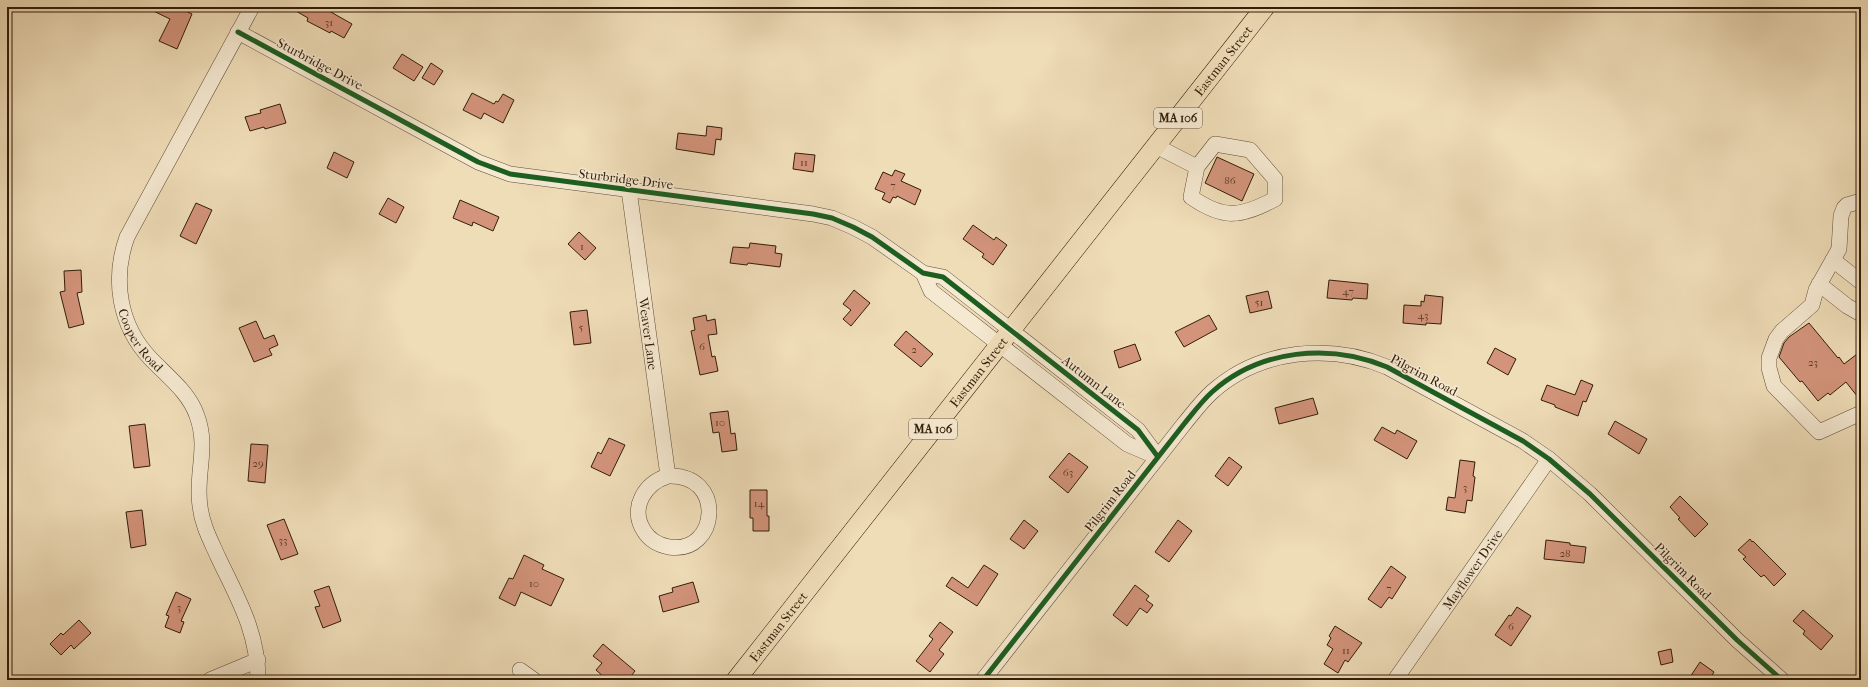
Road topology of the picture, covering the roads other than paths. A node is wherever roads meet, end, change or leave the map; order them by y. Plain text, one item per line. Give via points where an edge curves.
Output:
1 (252, 7) edge
2 (1265, 7) edge
3 (238, 32) junction
4 (1156, 146) junction
5 (1197, 167) junction
6 (630, 190) junction
7 (1861, 201) edge
8 (1833, 260) junction
9 (1861, 282) edge
10 (1819, 284) junction
11 (1861, 314) edge
12 (1005, 337) junction
13 (1861, 413) edge
14 (1158, 457) junction
15 (1549, 459) junction
16 (668, 476) junction
17 (258, 660) junction
18 (520, 670) dead end
19 (210, 680) edge
20 (258, 680) edge
21 (534, 680) edge
22 (736, 680) edge
23 (983, 680) edge
24 (1395, 680) edge
25 (1782, 680) edge

1 - 3 street, Cooper Road
2 - 4 main road, Eastman Street / MA 106
3 - 6 street, Sturbridge Drive via 494,169 531,177
3 - 17 street, Cooper Road via 127,237 118,268 121,302 130,330 138,344 186,395 198,417 203,445 198,493 203,521 251,630
4 - 5 street
4 - 12 main road, Eastman Street / MA 106
5 - 5 street via 1215,144 1250,150 1275,179 1275,199 1256,209 1230,214 1208,209 1191,197
6 - 12 street, Sturbridge Drive via 832,218 872,237 923,273 943,277
6 - 16 street, Weaver Lane
7 - 8 street via 1847,205 1840,216 1839,249
8 - 9 street
8 - 10 street
10 - 11 street
10 - 13 street via 1812,305 1776,339 1769,358 1770,378 1774,386 1819,432
12 - 14 street, Autumn Lane via 1138,430
12 - 22 main road, Eastman Street / MA 106
14 - 15 street, Pilgrim Road via 1198,407 1224,383 1276,358 1320,352 1348,355 1387,367 1523,441
14 - 23 street, Pilgrim Road
15 - 24 street, Mayflower Drive
15 - 25 street, Pilgrim Road via 1590,494 1736,640
16 - 16 street via 683,477 696,484 706,495 710,510 704,531 693,542 679,547 664,546 651,539 642,528 638,514 644,492 654,482
17 - 19 street
17 - 20 street, Cooper Road
18 - 21 street

